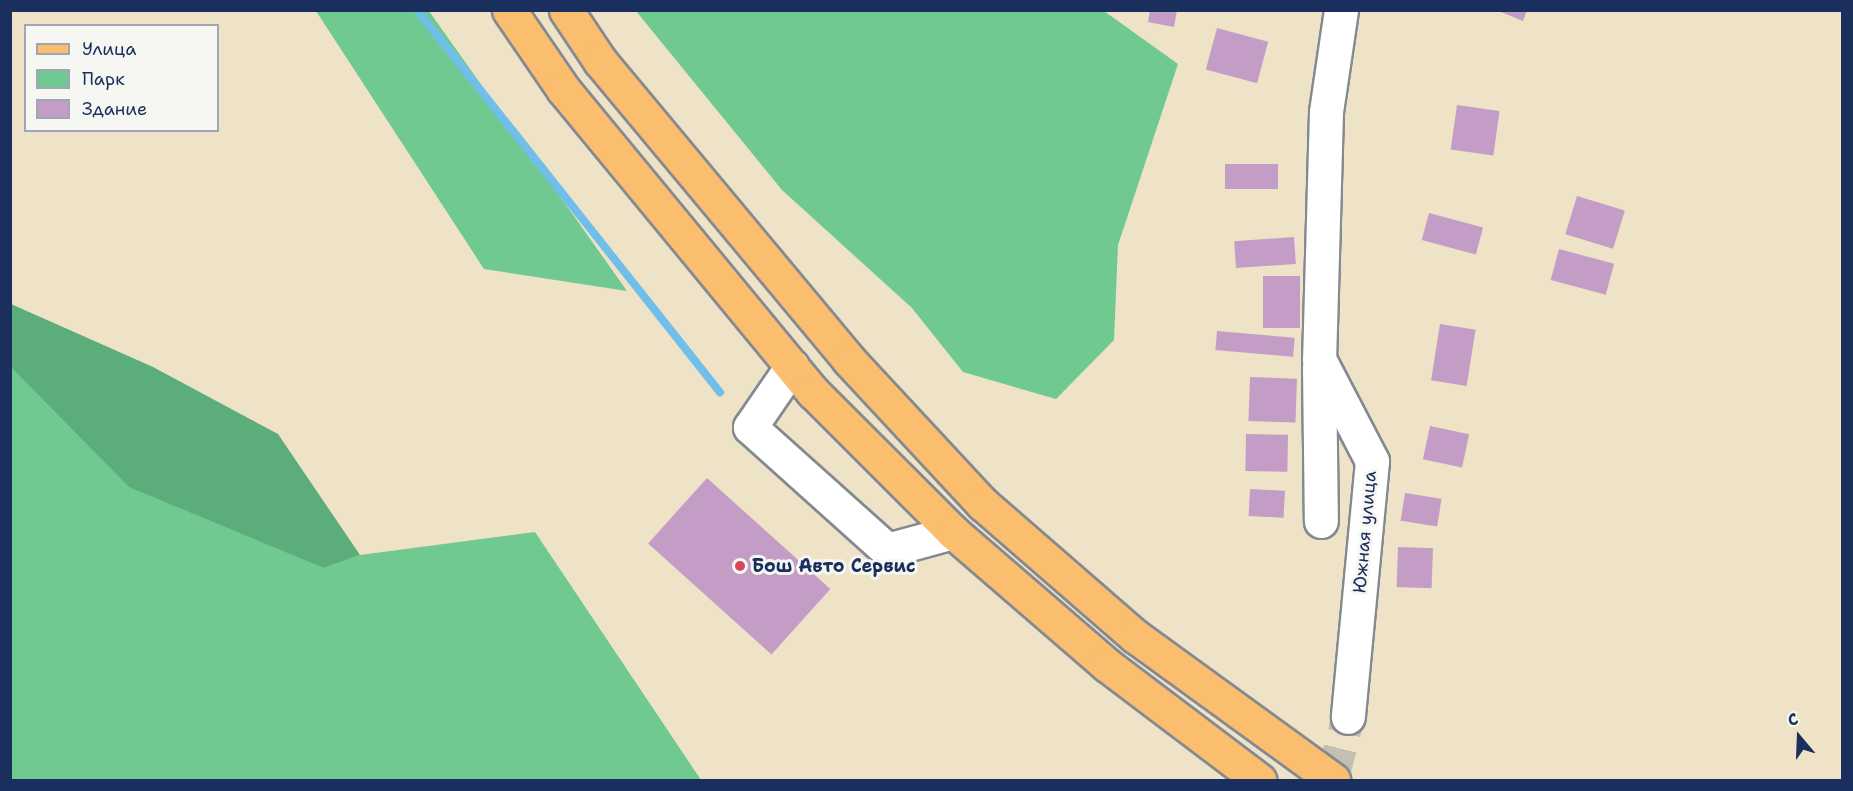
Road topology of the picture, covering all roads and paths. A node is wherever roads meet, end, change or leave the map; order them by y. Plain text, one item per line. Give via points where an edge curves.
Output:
1 (509, 10) edge
2 (566, 10) edge
3 (1341, 10) edge
4 (1319, 359) junction
5 (792, 366) junction
6 (1321, 521) dead end
7 (953, 532) junction
8 (1348, 717) tunnel mouth
9 (1259, 780) edge
10 (1333, 780) edge

1 - 5 main road via 562,89
2 - 10 main road via 600,61 849,360 983,504 1135,636
3 - 4 street, Южная улица via 1326,112
4 - 6 street, Южная улица
4 - 8 street, Южная улица via 1372,460
5 - 7 main road
5 - 7 street via 750,428 887,550
7 - 9 main road via 1107,666

